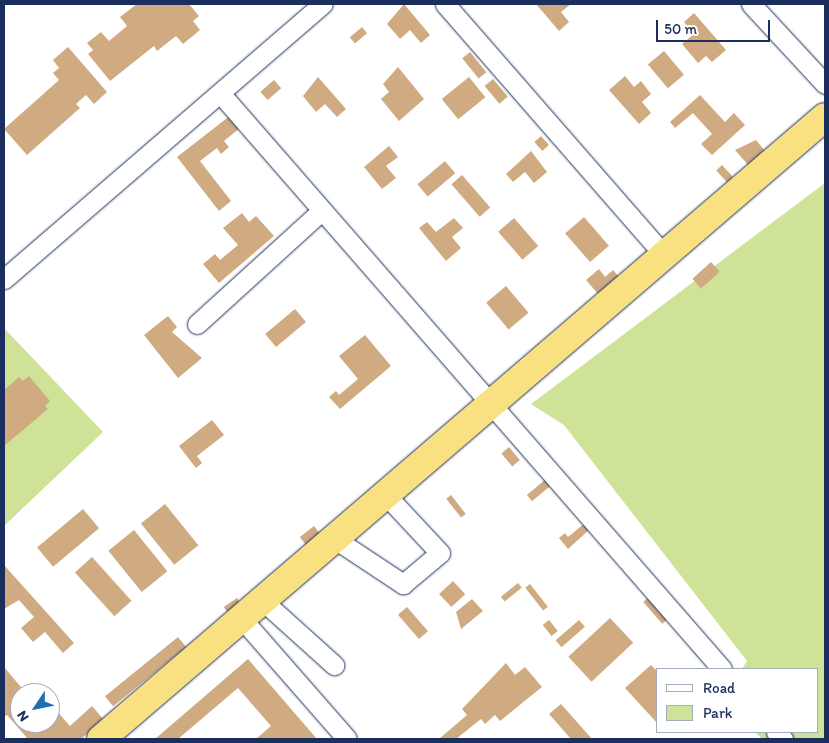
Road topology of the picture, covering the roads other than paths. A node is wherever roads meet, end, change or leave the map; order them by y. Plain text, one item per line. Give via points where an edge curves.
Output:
1 (323, 4) edge
2 (445, 4) edge
3 (751, 4) edge
4 (825, 84) edge
5 (220, 93) junction
6 (825, 116) edge
7 (321, 211) junction
8 (664, 255) junction
9 (4, 279) edge
10 (197, 324) dead end
11 (491, 404) junction
12 (386, 495) junction
13 (335, 539) junction
14 (263, 601) junction
15 (242, 619) junction
16 (334, 665) dead end
17 (721, 668) edge
18 (101, 739) edge
19 (347, 739) edge

1 - 5 street
2 - 8 street
3 - 4 street
5 - 7 street
5 - 9 street
6 - 8 highway
7 - 10 street
7 - 11 street
8 - 11 highway
11 - 12 highway
11 - 17 street
12 - 13 highway
12 - 13 street via 440,553 403,584
13 - 14 highway
14 - 15 highway
14 - 16 street
15 - 18 highway
15 - 19 street

